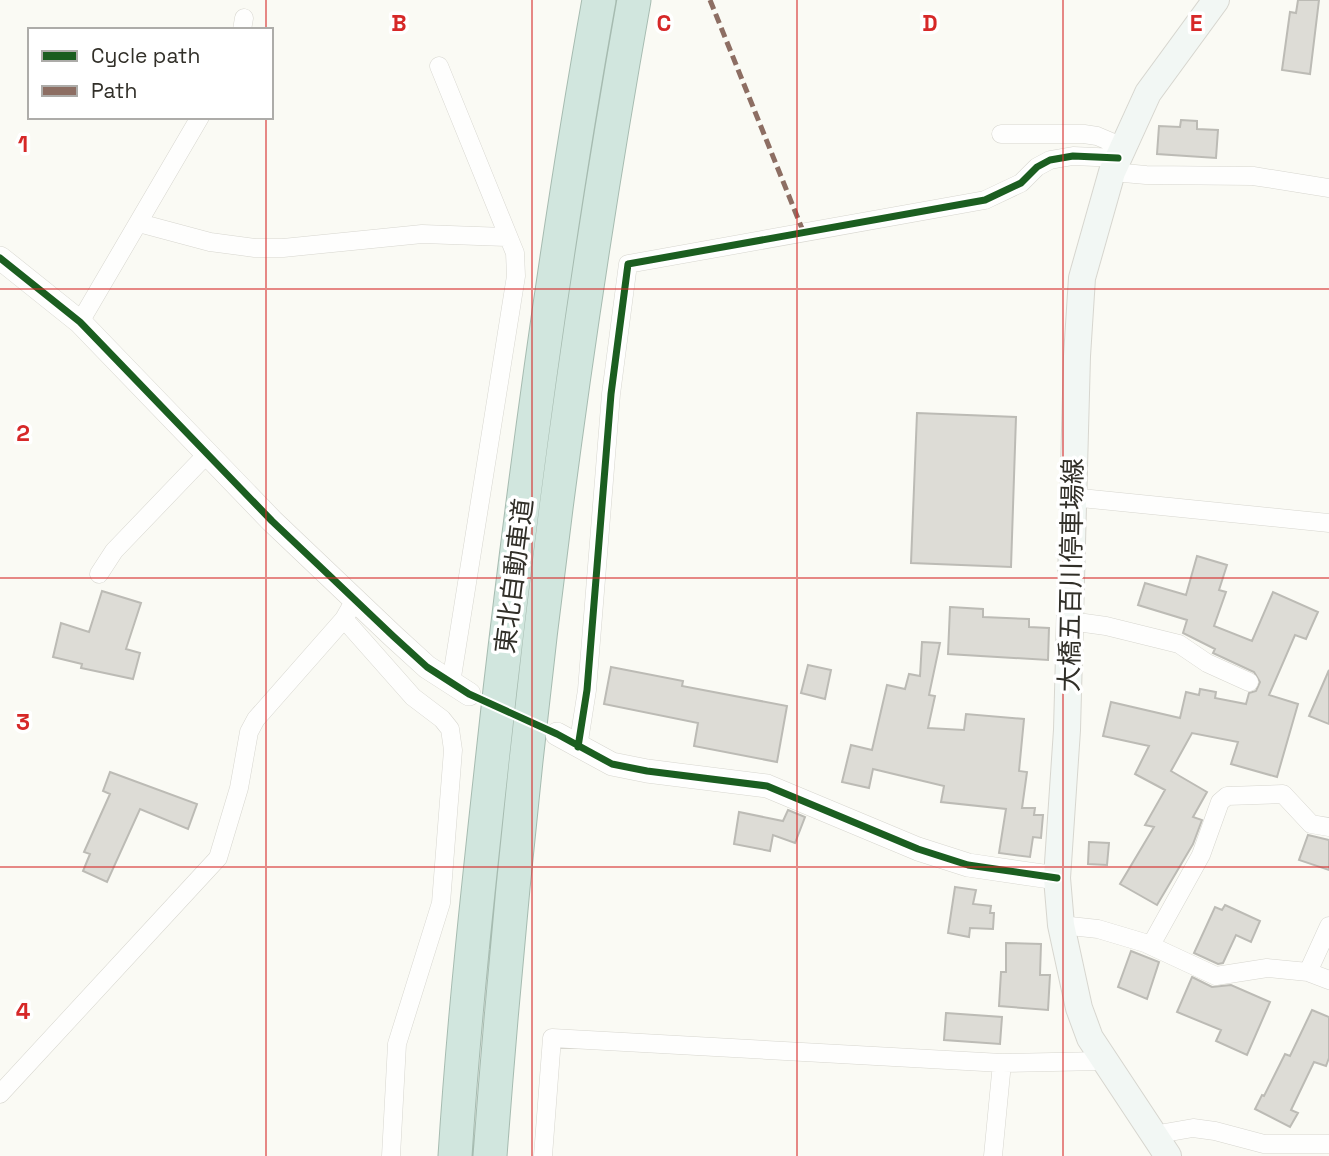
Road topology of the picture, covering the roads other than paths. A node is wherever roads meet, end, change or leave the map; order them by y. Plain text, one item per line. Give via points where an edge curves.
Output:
1 (599, 0) edge
2 (634, 0) edge
3 (1216, 0) edge
4 (439, 66) dead end
5 (199, 119) edge
6 (1001, 134) dead end
7 (1118, 159) junction
8 (1329, 188) edge
9 (139, 223) junction
10 (506, 237) junction
11 (0, 258) edge
12 (80, 322) junction
13 (208, 453) junction
14 (1071, 497) junction
15 (1329, 523) edge
16 (99, 574) dead end
17 (356, 598) junction
18 (344, 619) junction
19 (1070, 621) junction
20 (1250, 682) dead end
21 (461, 689) joint
22 (556, 734) dead end
23 (579, 747) junction
24 (1329, 827) edge
25 (1057, 878) junction
26 (1060, 925) junction
27 (1329, 926) edge
28 (1151, 945) junction
29 (1308, 972) junction
30 (1329, 980) edge
31 (1102, 1061) junction
32 (1002, 1063) junction
33 (0, 1094) edge
34 (1329, 1144) edge
35 (1160, 1146) edge
36 (391, 1156) edge
37 (455, 1156) edge
38 (490, 1156) edge
39 (543, 1156) edge
40 (993, 1156) edge

1 - 37 highway, 東北自動車道 via 536,391 478,887
2 - 38 highway, 東北自動車道 via 569,412 517,868
3 - 7 main road, 大橋五百川停車場線 via 1148,93
4 - 10 street
5 - 9 street
6 - 7 street via 1097,136
7 - 8 street via 1146,175 1253,176
7 - 14 main road, 大橋五百川停車場線 via 1082,278
7 - 23 street via 1050,159 1021,183 985,200 628,264 611,394
9 - 10 street via 210,242 255,248 422,234
9 - 12 street
10 - 21 street via 515,253 516,276
11 - 12 street
12 - 13 street
13 - 16 street via 114,551
13 - 17 street via 272,521
14 - 15 street
14 - 19 main road, 大橋五百川停車場線
17 - 18 street
17 - 21 street via 427,667
18 - 33 street via 249,732 239,788 218,858
18 - 36 street via 413,697 442,719 450,729 453,750 441,903 397,1044
19 - 20 street via 1179,644 1207,663
19 - 25 main road, 大橋五百川停車場線 via 1068,730
22 - 23 street
23 - 25 street via 612,764 767,786 968,865
24 - 28 street via 1311,824 1283,794 1227,796 1220,802 1200,855
25 - 26 main road, 大橋五百川停車場線
26 - 28 street via 1098,929
26 - 31 main road, 大橋五百川停車場線 via 1079,1008
27 - 29 street
28 - 29 street via 1216,976 1267,968
29 - 30 street
31 - 32 street
31 - 35 main road, 大橋五百川停車場線
32 - 39 street via 552,1038
32 - 40 street
34 - 35 street via 1274,1145 1193,1128

